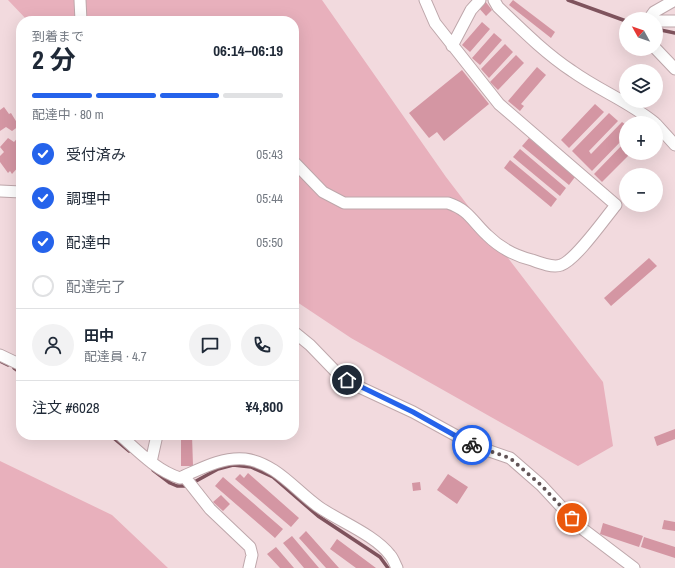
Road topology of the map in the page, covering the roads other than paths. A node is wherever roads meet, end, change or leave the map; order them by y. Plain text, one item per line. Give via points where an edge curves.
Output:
1 (80, 0) edge
2 (425, 0) edge
3 (480, 0) edge
4 (494, 0) edge
5 (675, 0) edge
6 (654, 12) edge
7 (81, 16) edge
8 (663, 21) edge
9 (675, 21) edge
10 (452, 46) junction
11 (663, 56) edge
12 (675, 69) edge
13 (647, 116) edge
14 (663, 131) edge
15 (675, 145) edge
16 (299, 167) edge
17 (0, 191) edge
18 (16, 192) edge
19 (299, 336) edge
20 (0, 355) edge
21 (16, 363) edge
22 (126, 440) edge
23 (156, 440) edge
24 (151, 462) junction
25 (188, 482) junction
26 (249, 568) edge
27 (398, 568) edge
28 (634, 568) edge

1 - 7 street
2 - 10 street via 435,23
3 - 10 street via 471,10
4 - 13 street via 498,7 546,53 579,76
5 - 6 street
8 - 9 street
10 - 16 street via 500,104 616,205 571,260 560,266 521,257 488,236 461,207 448,203 344,203 323,192
11 - 12 street
14 - 15 street
17 - 18 street
19 - 28 street via 339,375 355,385 413,412 475,446 510,458 541,485 580,527
20 - 21 street
22 - 24 street
23 - 24 street
24 - 25 street
25 - 26 street via 210,509 250,548 252,555
25 - 27 street via 209,465 230,459 262,464 275,471 318,506 351,524 390,554

